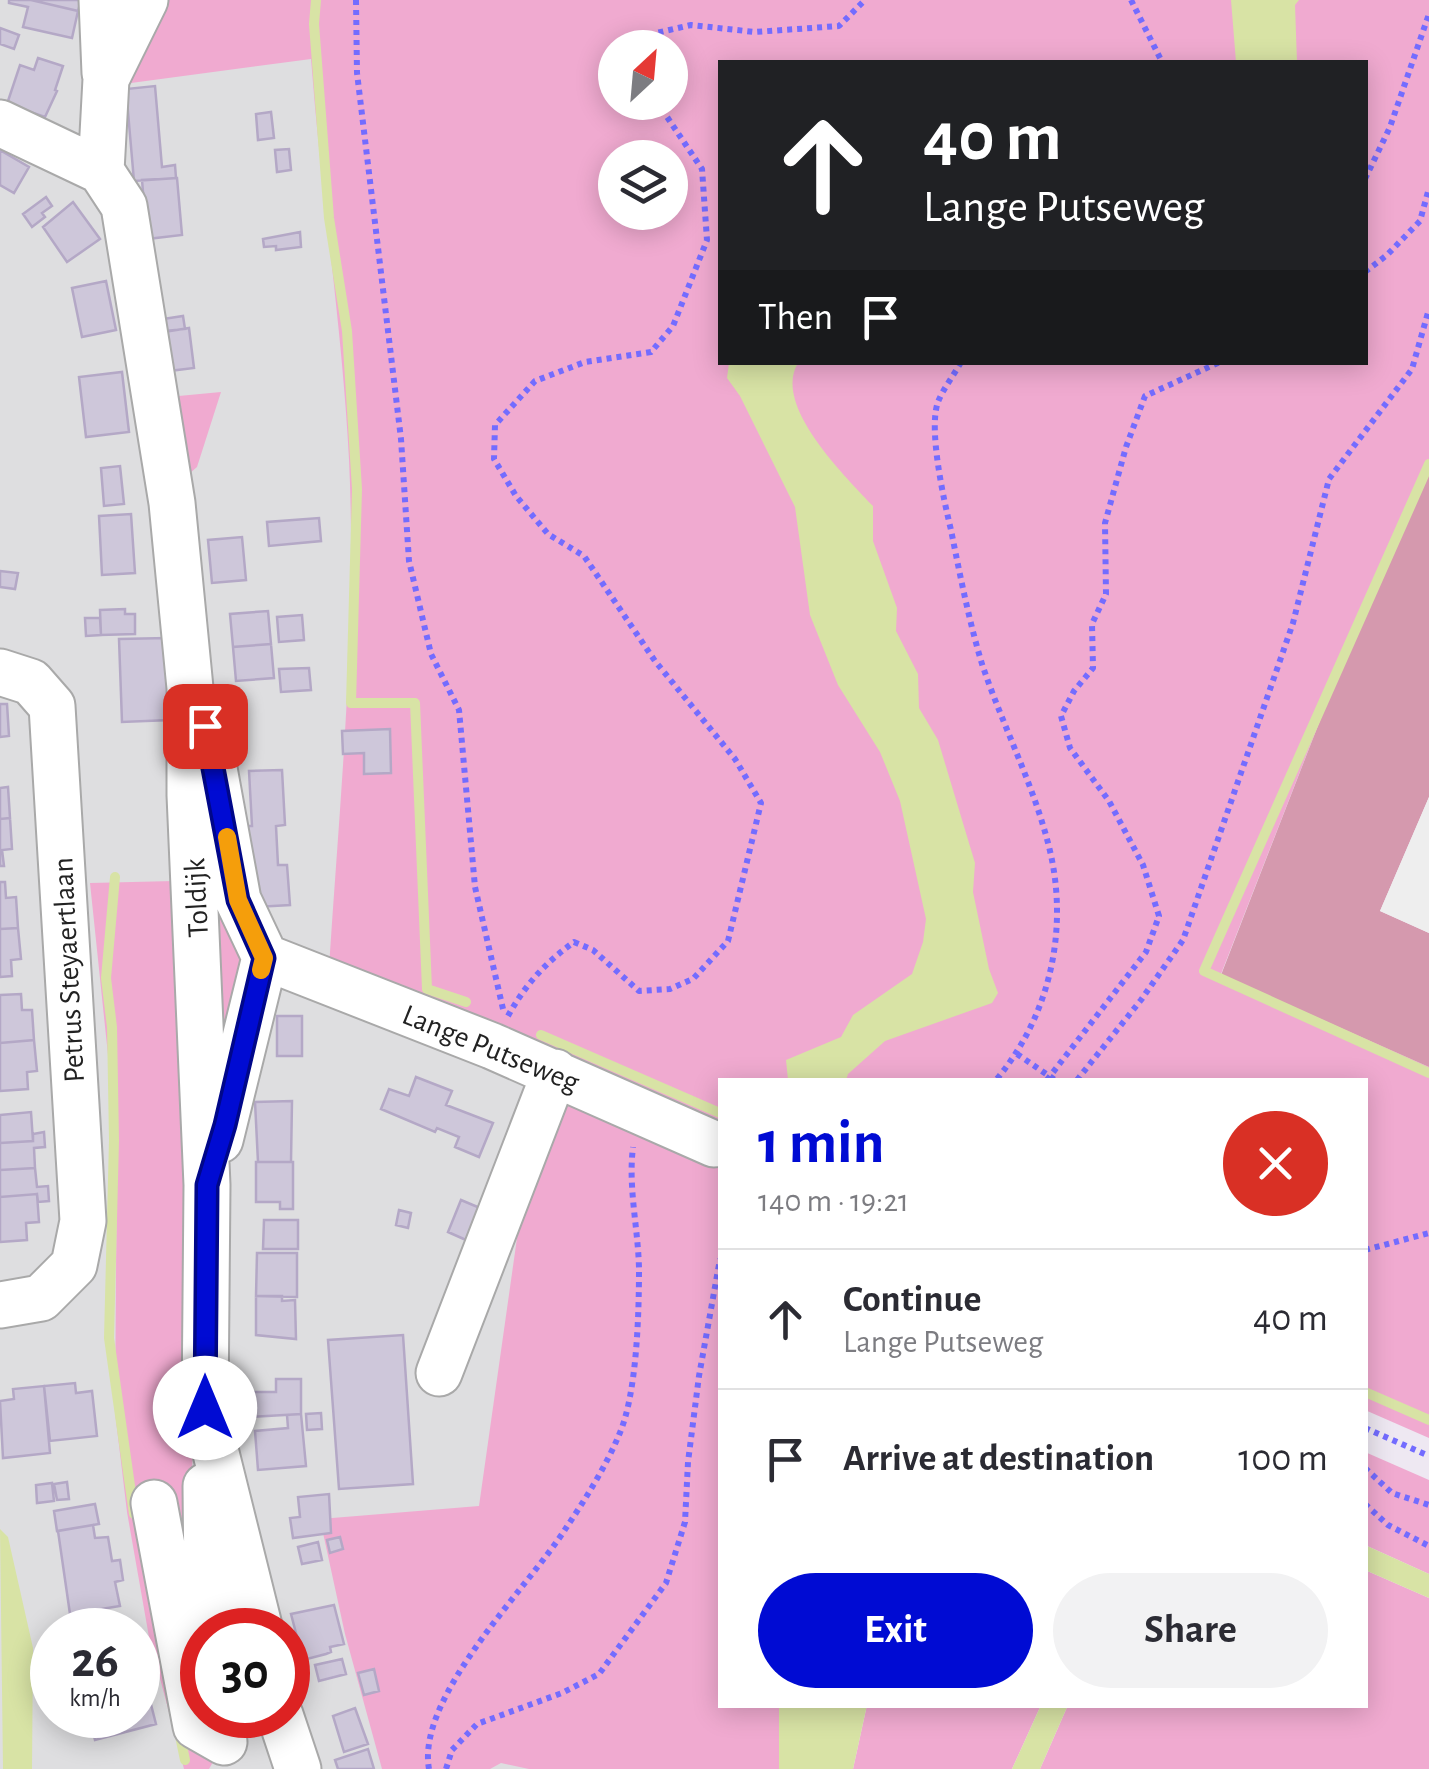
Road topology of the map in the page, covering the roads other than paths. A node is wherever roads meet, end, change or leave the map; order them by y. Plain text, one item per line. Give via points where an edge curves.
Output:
1 (102, 0) edge
2 (145, 0) edge
3 (106, 79) junction
4 (0, 123) edge
5 (101, 171) junction
6 (16, 677) edge
7 (190, 688) junction
8 (264, 958) junction
9 (554, 1072) junction
10 (714, 1144) dead end
11 (207, 1185) junction
12 (0, 1305) edge
13 (439, 1373) dead end
14 (205, 1408) junction
15 (154, 1504) dead end
16 (211, 1608) edge
17 (255, 1608) edge
18 (288, 1738) edge
19 (223, 1742) edge
20 (298, 1769) edge

1 - 3 street
2 - 3 street
3 - 5 street
4 - 5 street
5 - 7 street, Toldijk via 124,206 172,502
6 - 12 street, Petrus Steyaertlaan via 52,706 84,1221 74,1266 41,1298
7 - 8 street via 215,769 238,900
7 - 11 street, Toldijk
8 - 9 street, Lange Putseweg
8 - 11 street
9 - 10 street, Lange Putseweg
9 - 13 street
11 - 14 street, Toldijk
14 - 16 street
14 - 17 street, Toldijk
15 - 19 street via 196,1726
18 - 20 street

